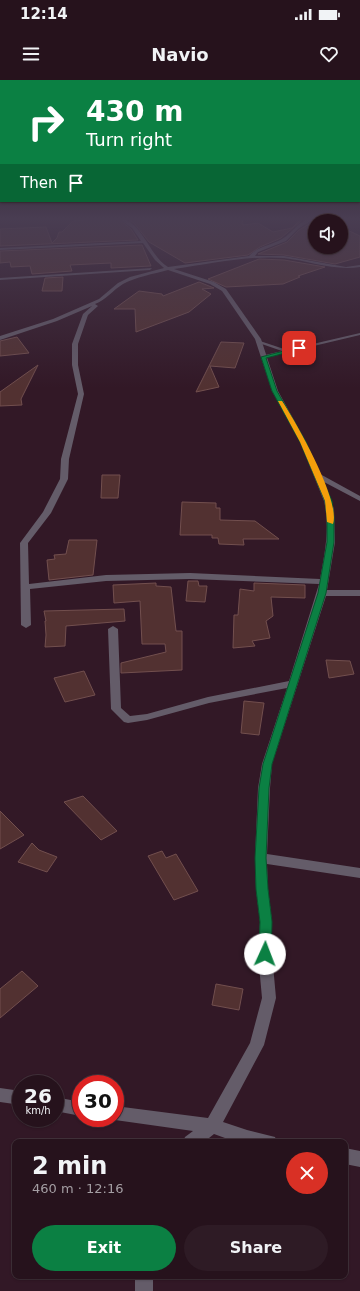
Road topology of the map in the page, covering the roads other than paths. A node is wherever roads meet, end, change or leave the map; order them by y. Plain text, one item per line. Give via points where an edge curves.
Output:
1 (59, 275) edge
2 (147, 275) edge
3 (183, 275) edge
4 (0, 279) edge
5 (101, 300) junction
6 (360, 334) edge
7 (0, 338) edge
8 (258, 342) junction
9 (287, 351) junction
10 (263, 357) junction
11 (316, 475) junction
12 (360, 499) edge
13 (324, 582) junction
14 (24, 587) junction
15 (322, 593) junction
16 (360, 593) edge
17 (26, 625) dead end
18 (113, 629) dead end
19 (294, 683) junction
20 (261, 858) junction
21 (360, 873) edge
22 (0, 1094) edge
23 (12, 1096) edge
24 (124, 1114) edge
25 (212, 1126) junction
26 (195, 1139) edge
27 (252, 1139) edge
28 (348, 1157) edge
29 (360, 1159) edge
30 (144, 1279) edge
31 (144, 1291) edge

1 - 4 street
2 - 5 street via 126,281
3 - 8 street via 217,285 224,290
5 - 7 street via 41,325
5 - 14 street via 86,314 75,344 75,365 80,394 65,459 64,479 47,513 24,543
6 - 9 lane
8 - 9 lane
8 - 10 street
9 - 10 lane
10 - 11 street via 275,391 303,442
11 - 12 street
11 - 13 street via 328,501 331,518 331,542
13 - 14 street via 190,576 106,578
13 - 15 street
14 - 17 street
15 - 16 street
15 - 19 street
18 - 19 street via 116,708 128,720 208,700
19 - 20 street via 268,764 264,788
20 - 21 street
20 - 25 street via 269,998 257,1045
22 - 23 street
24 - 25 street
25 - 26 street
25 - 27 street
28 - 29 street
30 - 31 street

